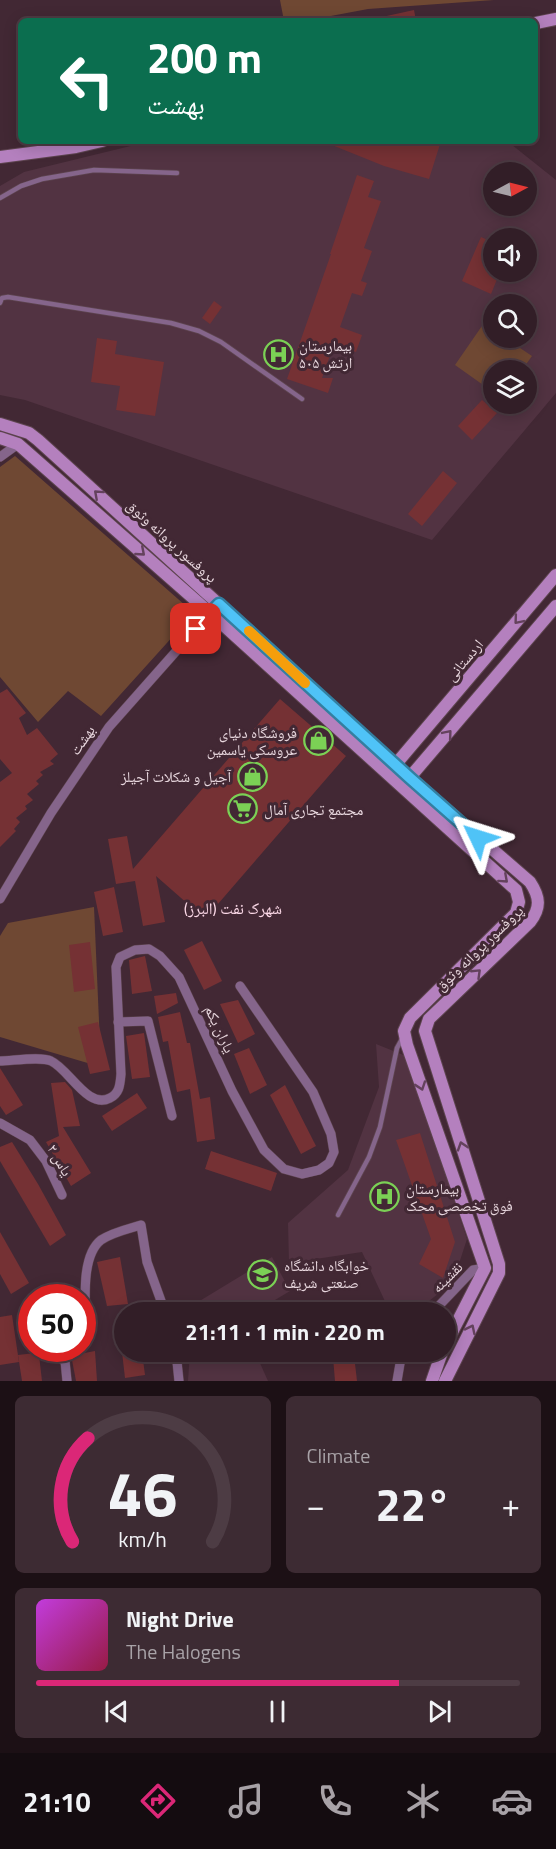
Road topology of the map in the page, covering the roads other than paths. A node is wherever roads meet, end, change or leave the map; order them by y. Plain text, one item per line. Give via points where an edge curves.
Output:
1 (556, 19) edge
2 (538, 23) edge
3 (89, 144) edge
4 (0, 157) edge
5 (177, 172) dead end
6 (0, 198) edge
7 (0, 303) edge
8 (302, 399) dead end
9 (0, 424) edge
10 (33, 436) junction
11 (0, 438) edge
12 (18, 444) junction
13 (0, 457) edge
14 (556, 575) edge
15 (556, 606) edge
16 (215, 608) junction
17 (391, 769) junction
18 (406, 782) junction
19 (0, 899) edge
20 (240, 986) dead end
21 (117, 1022) junction
22 (425, 1031) junction
23 (405, 1032) junction
24 (0, 1061) edge
25 (172, 1116) dead end
26 (0, 1123) edge
27 (62, 1195) dead end
28 (338, 1215) dead end
29 (499, 1264) junction
30 (485, 1268) junction
31 (86, 1284) edge
32 (161, 1302) edge
33 (443, 1302) edge
34 (456, 1325) edge
35 (65, 1362) edge
36 (177, 1362) edge
37 (400, 1362) edge
38 (439, 1362) edge
39 (67, 1381) edge
40 (179, 1381) edge
41 (397, 1381) edge
42 (432, 1381) edge
43 (445, 1381) edge

1 - 2 main road
3 - 4 main road
5 - 6 lane via 94,170 42,179
7 - 8 lane via 8,297 199,331
9 - 10 main road, پروفسور پروانه وثوق
10 - 12 main road
16 -> 10 main road, پروفسور پروانه وثوق
11 - 12 main road, پروفسور پروانه وثوق
12 - 13 street
12 -> 16 main road, پروفسور پروانه وثوق
14 -> 17 main road, اردستانی
18 -> 15 main road
16 - 17 main road, پروفسور پروانه وثوق
16 - 19 street, بهشت via 109,727
17 - 18 main road, پروفسور پروانه وثوق
22 -> 18 main road, پروفسور پروانه وثوق via 429,1019 530,922 539,903 530,882
18 -> 23 main road, پروفسور پروانه وثوق via 516,890 519,902 516,913 410,1018
20 - 21 street, یاران یکم via 313,1092 332,1134 334,1152 329,1163 319,1170 302,1174 284,1169 264,1150 179,977 148,949 120,957 116,968
21 - 24 street, یاران یکم via 120,1089 102,1101 89,1096 64,1068 49,1060
21 - 25 street via 148,1021
22 - 23 main road
29 -> 22 main road
23 - 28 lane via 397,1048 380,1127 365,1166
23 -> 30 main road
26 - 27 street, یاس ۲ via 30,1140 46,1161
29 - 30 main road
43 -> 29 main road via 499,1273
30 - 33 street, نقشینه via 473,1270
30 - 34 main road
31 - 32 street via 87,1264 99,1242 141,1225 147,1262
35 - 39 street
36 - 40 street
37 - 41 street
38 - 42 main road

